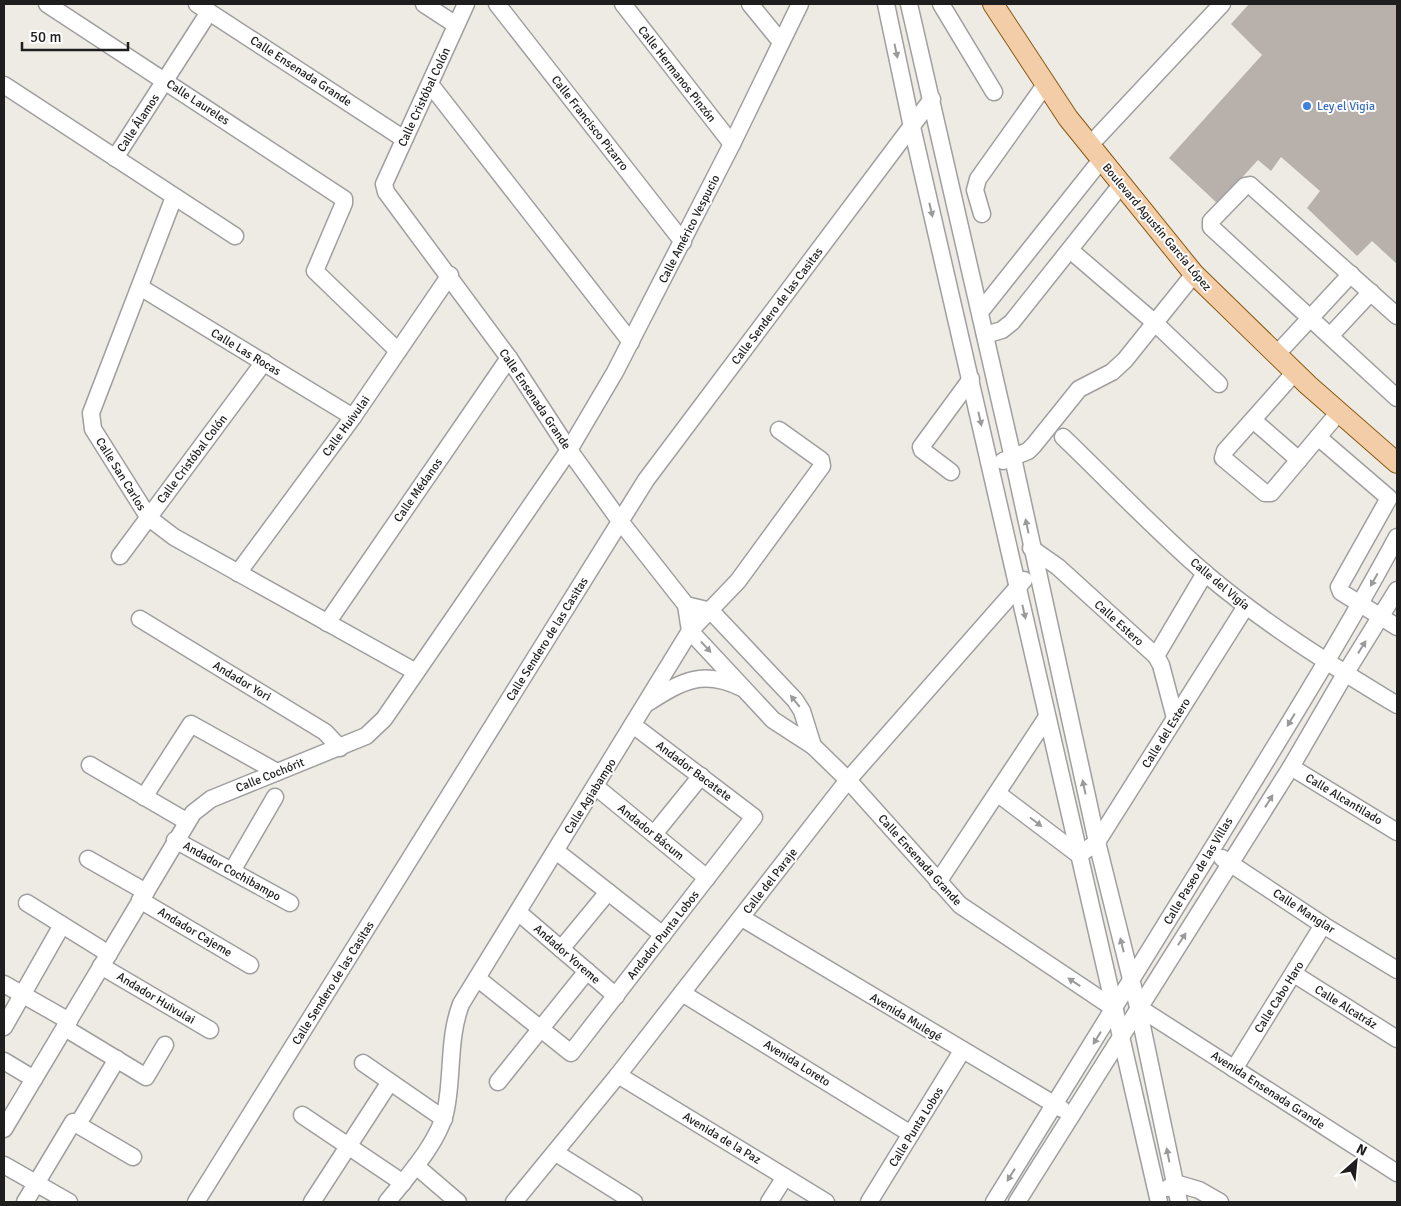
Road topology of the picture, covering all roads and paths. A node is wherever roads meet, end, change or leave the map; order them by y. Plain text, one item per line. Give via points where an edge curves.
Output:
1 (47, 4) edge
2 (424, 4) edge
3 (466, 4) edge
4 (497, 4) edge
5 (623, 4) edge
6 (750, 4) edge
7 (800, 4) edge
8 (886, 4) edge
9 (909, 4) edge
10 (941, 4) edge
11 (993, 4) edge
12 (1222, 4) edge
13 (203, 8) edge
14 (456, 25) junction
15 (781, 42) junction
16 (165, 81) junction
17 (430, 84) junction
18 (4, 85) edge
19 (1045, 85) junction
20 (994, 92) dead end
21 (932, 99) junction
22 (912, 127) junction
23 (404, 139) junction
24 (732, 144) junction
25 (1095, 153) junction
26 (114, 158) junction
27 (1121, 185) junction
28 (386, 192) joint
29 (174, 197) junction
30 (982, 214) dead end
31 (235, 236) dead end
32 (683, 242) junction
33 (1070, 250) junction
34 (1194, 274) junction
35 (1351, 274) junction
36 (450, 275) junction
37 (140, 287) junction
38 (1371, 292) junction
39 (980, 312) junction
40 (1397, 316) edge
41 (1310, 318) junction
42 (1154, 322) junction
43 (985, 335) junction
44 (1330, 336) junction
45 (631, 342) junction
46 (398, 351) junction
47 (1276, 354) junction
48 (509, 358) junction
49 (264, 362) junction
50 (1295, 372) junction
51 (971, 379) junction
52 (1219, 384) dead end
53 (1397, 398) edge
54 (1339, 412) junction
55 (353, 417) junction
56 (1253, 420) junction
57 (779, 430) dead end
58 (1063, 437) dead end
59 (1318, 437) junction
60 (569, 450) junction
61 (1013, 458) junction
62 (1299, 460) junction
63 (1397, 463) edge
64 (991, 466) junction
65 (951, 472) dead end
66 (148, 518) junction
67 (620, 521) junction
68 (1397, 537) edge
69 (1031, 548) junction
70 (120, 556) dead end
71 (1037, 569) junction
72 (238, 573) junction
73 (1205, 573) junction
74 (1018, 585) junction
75 (1397, 590) edge
76 (1361, 604) junction
77 (686, 605) junction
78 (1246, 606) junction
79 (711, 611) junction
80 (1381, 617) junction
81 (140, 619) dead end
82 (326, 622) junction
83 (1397, 627) edge
84 (690, 631) junction
85 (1156, 656) junction
86 (1326, 662) junction
87 (416, 672) junction
88 (1345, 674) junction
89 (745, 689) junction
90 (647, 703) junction
91 (1397, 705) edge
92 (1047, 717) junction
93 (1175, 718) junction
94 (633, 725) junction
95 (813, 746) junction
96 (340, 748) junction
97 (90, 765) dead end
98 (1290, 767) junction
99 (277, 772) junction
100 (701, 776) junction
101 (848, 780) junction
102 (596, 786) junction
103 (997, 793) junction
104 (144, 797) junction
105 (275, 797) dead end
106 (754, 817) joint
107 (186, 821) junction
108 (1397, 832) edge
109 (654, 834) junction
110 (175, 840) junction
111 (1096, 842) junction
112 (1211, 850) junction
113 (556, 851) junction
114 (1079, 855) junction
115 (88, 859) dead end
116 (1230, 863) junction
117 (232, 871) junction
118 (707, 878) junction
119 (938, 882) junction
120 (608, 892) junction
121 (143, 896) junction
122 (290, 902) dead end
123 (27, 903) dead end
124 (518, 912) junction
125 (742, 918) junction
126 (62, 925) junction
127 (1324, 925) junction
128 (663, 935) junction
129 (561, 949) junction
130 (105, 960) junction
131 (250, 965) dead end
132 (1397, 970) edge
133 (587, 971) junction
134 (1294, 974) junction
135 (477, 978) junction
136 (1131, 981) junction
137 (4, 984) edge
138 (682, 993) junction
139 (22, 995) junction
140 (616, 996) junction
141 (1138, 1007) junction
142 (1115, 1009) junction
143 (67, 1025) junction
144 (4, 1027) edge
145 (541, 1029) junction
146 (210, 1030) dead end
147 (1122, 1034) junction
148 (1397, 1039) edge
149 (165, 1045) dead end
150 (962, 1051) junction
151 (117, 1060) junction
152 (4, 1061) edge
153 (363, 1063) dead end
154 (1234, 1069) junction
155 (618, 1075) junction
156 (34, 1079) junction
157 (390, 1082) junction
158 (498, 1082) dead end
159 (1054, 1104) junction
160 (1071, 1114) junction
161 (302, 1115) dead end
162 (444, 1119) junction
163 (75, 1123) junction
164 (4, 1129) edge
165 (911, 1134) junction
166 (349, 1146) junction
167 (556, 1153) junction
168 (133, 1157) dead end
169 (4, 1165) edge
170 (416, 1166) junction
171 (1397, 1173) edge
172 (785, 1177) junction
173 (403, 1182) junction
174 (36, 1183) junction
175 (1174, 1183) junction
176 (1157, 1200) edge
177 (25, 1202) edge
178 (69, 1202) edge
179 (196, 1202) edge
180 (312, 1202) edge
181 (388, 1202) edge
182 (458, 1202) edge
183 (514, 1202) edge
184 (634, 1202) edge
185 (769, 1202) edge
186 (826, 1202) edge
187 (869, 1202) edge
188 (994, 1202) edge
189 (1017, 1202) edge
190 (1180, 1202) edge
191 (1220, 1202) edge

1 - 16 street, Calle Laureles
2 - 14 street
3 - 14 street, Calle Cristóbal Colón
4 - 32 street, Calle Francisco Pizarro
5 - 24 street, Calle Hermanos Pinzón
6 - 15 street
7 - 15 street, Calle Américo Vespucio
8 -> 22 street
9 - 21 street
10 - 20 street
11 - 19 main road, Boulevard Agustín García López
12 - 25 street
13 - 16 street, Calle Álamos
13 - 23 street, Calle Ensenada Grande
14 - 17 street, Calle Cristóbal Colón
15 - 24 street, Calle Américo Vespucio
16 - 26 street, Calle Álamos
16 - 46 street, Calle Laureles via 342,197 344,203 315,271
17 - 23 street, Calle Cristóbal Colón
17 - 45 street
18 - 26 street
19 - 25 main road, Boulevard Agustín García López
19 - 30 street via 978,179 975,190
21 - 22 street, Calle Sendero de las Casitas
21 - 39 street
22 -> 51 street
22 - 67 street, Calle Sendero de las Casitas via 646,480
23 - 28 street, Calle Cristóbal Colón via 384,184
24 - 32 street, Calle Américo Vespucio
25 - 27 main road, Boulevard Agustín García López
25 - 39 street
26 - 29 street
27 - 33 street
27 - 34 main road, Boulevard Agustín García López
28 - 36 street, Calle Ensenada Grande
29 - 31 street
29 - 37 street, Calle San Carlos
32 - 45 street, Calle Américo Vespucio
33 - 42 street
33 - 43 street via 1008,326
34 - 42 street
34 - 47 main road, Boulevard Agustín García López
35 - 38 street
35 - 41 street
35 - 41 street via 1250,184 1211,221 1211,227
36 - 46 street, Calle Huivulai
36 - 48 street, Calle Ensenada Grande
37 - 49 street, Calle Las Rocas
37 - 66 street, Calle San Carlos via 90,420
38 - 40 street
38 - 44 street
39 - 43 street
41 - 44 street
41 - 47 street
42 - 52 street
42 - 61 street via 1118,367 1079,389 1034,445
43 - 61 street
44 - 53 street
45 - 60 street, Calle Américo Vespucio
46 - 55 street, Calle Huivulai
47 - 50 main road, Boulevard Agustín García López
48 - 60 street, Calle Ensenada Grande
48 - 82 street, Calle Médanos
49 - 55 street, Calle Las Rocas
49 - 66 street, Calle Cristóbal Colón
50 - 54 main road, Boulevard Agustín García López
50 - 56 street
51 -> 64 street
51 - 65 street via 921,447
54 - 59 street
54 - 63 main road, Boulevard Agustín García López
55 - 72 street, Calle Huivulai
56 - 62 street
56 - 62 street via 1223,458 1268,494
57 - 79 street, Calle Agiabampo via 820,460 822,466 738,581
58 - 73 street, Calle del Vigía
59 - 62 street
59 - 76 street via 1389,498 1339,587 1341,592
60 - 67 street, Calle Ensenada Grande
60 - 87 street, Calle Cochórit
61 - 64 street
69 -> 61 street
64 - 74 street
66 - 70 street, Calle Cristóbal Colón
66 - 72 street, Calle San Carlos
67 - 77 street, Calle Ensenada Grande
67 - 179 street, Calle Sendero de las Casitas
68 -> 76 street, Calle Paseo de las Villas
69 - 71 street
69 - 85 street, Calle Estero via 1058,567
71 - 74 street, Calle del Paraje
111 -> 71 street
72 - 82 street, Calle San Carlos
73 - 78 street, Calle del Vigía
73 - 85 street
74 -> 92 street
74 - 101 street, Calle del Paraje
75 - 80 street, Calle Paseo de las Villas
76 - 80 street
76 - 86 street, Calle Paseo de las Villas
77 - 79 street
77 - 84 street, Calle Ensenada Grande
78 - 86 street, Calle del Vigía
78 - 93 street, Calle del Estero
79 - 84 street, Calle Agiabampo
95 -> 79 street, Calle Ensenada Grande via 802,711 794,700
80 - 83 street
88 -> 80 street, Calle Paseo de las Villas
81 - 96 street, Andador Yori via 325,732
82 - 87 street, Calle San Carlos
84 -> 89 street, Calle Ensenada Grande
84 - 90 street, Calle Agiabampo
85 - 93 street, Calle Estero
86 - 88 street, Calle del Vigía
86 -> 112 street, Calle Paseo de las Villas
87 - 96 street, Calle Cochórit via 375,730
88 - 91 street, Calle del Vigía
88 - 98 street, Calle Paseo de las Villas
89 - 90 street via 714,678 695,679 679,683
89 - 95 street, Calle Ensenada Grande via 773,720
90 - 94 street, Calle Agiabampo
92 - 103 street
92 - 114 street
93 - 111 street, Calle del Estero
94 - 100 street, Andador Bacatete
94 - 102 street, Calle Agiabampo
95 - 101 street, Calle Ensenada Grande
96 - 99 street, Calle Cochórit
97 - 104 street, Andador Cochibampo
98 - 108 street, Calle Alcantilado
116 -> 98 street, Calle Paseo de las Villas
99 - 104 street via 191,724
99 - 107 street, Calle Cochórit via 211,799 200,805
100 - 106 street, Andador Bacatete
100 - 109 street
101 - 119 street, Calle Ensenada Grande
101 - 125 street, Calle del Paraje
102 - 109 street, Andador Bácum
102 - 113 street, Calle Agiabampo
103 -> 114 street
103 - 119 street
104 - 107 street, Andador Cochibampo
105 - 117 street
106 - 118 street, Andador Punta Lobos
107 - 110 street, Calle Cochórit
109 - 118 street, Andador Bácum
110 - 117 street, Andador Cochibampo
110 - 121 street, Calle Cochórit
111 - 114 street, Calle del Estero
136 -> 111 street
112 - 116 street, Calle Manglar
112 - 136 street, Calle Paseo de las Villas
113 - 120 street
113 - 124 street, Calle Agiabampo
114 - 142 street
115 - 121 street, Andador Cajeme
116 - 127 street, Calle Manglar
141 -> 116 street, Calle Paseo de las Villas
117 - 122 street, Andador Cochibampo
118 - 128 street, Andador Punta Lobos
142 -> 119 street, Calle Ensenada Grande via 971,914
120 - 128 street
120 - 129 street
121 - 130 street, Calle Cochórit
121 - 131 street, Andador Cajeme
123 - 126 street, Andador Huivulai
124 - 129 street, Andador Yoreme
124 - 135 street, Calle Agiabampo
125 - 138 street, Calle del Paraje
125 - 150 street, Avenida Mulegé
126 - 130 street, Andador Huivulai
126 - 139 street
127 - 132 street, Calle Manglar
127 - 134 street, Calle Cabo Haro
128 - 140 street, Andador Punta Lobos
129 - 133 street, Andador Yoreme
130 - 143 street, Calle Cochórit
130 - 146 street, Andador Huivulai
133 - 140 street, Andador Yoreme
133 - 145 street
134 - 148 street, Calle Alcatráz
134 - 154 street, Calle Cabo Haro
135 - 145 street
135 - 162 street, Calle Agiabampo via 455,1020
136 - 141 street
136 - 142 street, Calle Paseo de las Villas
137 - 139 street
138 - 155 street, Calle del Paraje
138 - 165 street, Avenida Loreto
139 - 143 street
139 - 144 street
140 - 145 street, Andador Punta Lobos via 571,1053
141 - 147 street, Calle Paseo de las Villas
141 - 154 street, Avenida Ensenada Grande
175 -> 141 street
142 - 147 street
142 -> 159 street, Calle Paseo de las Villas
143 - 151 street
143 - 156 street, Calle Cochórit
145 - 158 street
147 - 160 street, Calle Paseo de las Villas
147 - 176 street
149 - 151 street via 146,1077
150 - 159 street, Avenida Mulegé
150 - 165 street, Calle Punta Lobos
151 - 163 street
152 - 156 street
153 - 157 street
154 - 171 street, Avenida Ensenada Grande
155 - 167 street, Calle del Paraje
155 - 172 street, Avenida de la Paz
156 - 164 street, Calle Cochórit
157 - 162 street
157 - 166 street
159 - 160 street, Avenida Mulegé
159 -> 188 street, Calle Paseo de las Villas
160 - 189 street, Calle Paseo de las Villas
161 - 166 street
162 - 170 street, Calle Agiabampo
163 - 168 street
163 - 174 street
165 - 187 street, Calle Punta Lobos
166 - 173 street
166 - 180 street
167 - 183 street, Calle del Paraje
167 - 184 street
169 - 174 street
170 - 173 street, Calle Agiabampo
170 - 182 street
172 - 185 street
172 - 186 street, Avenida de la Paz
173 - 181 street, Calle Agiabampo
174 - 177 street
174 - 178 street
175 - 176 street
175 - 190 street
175 - 191 street via 1199,1190

